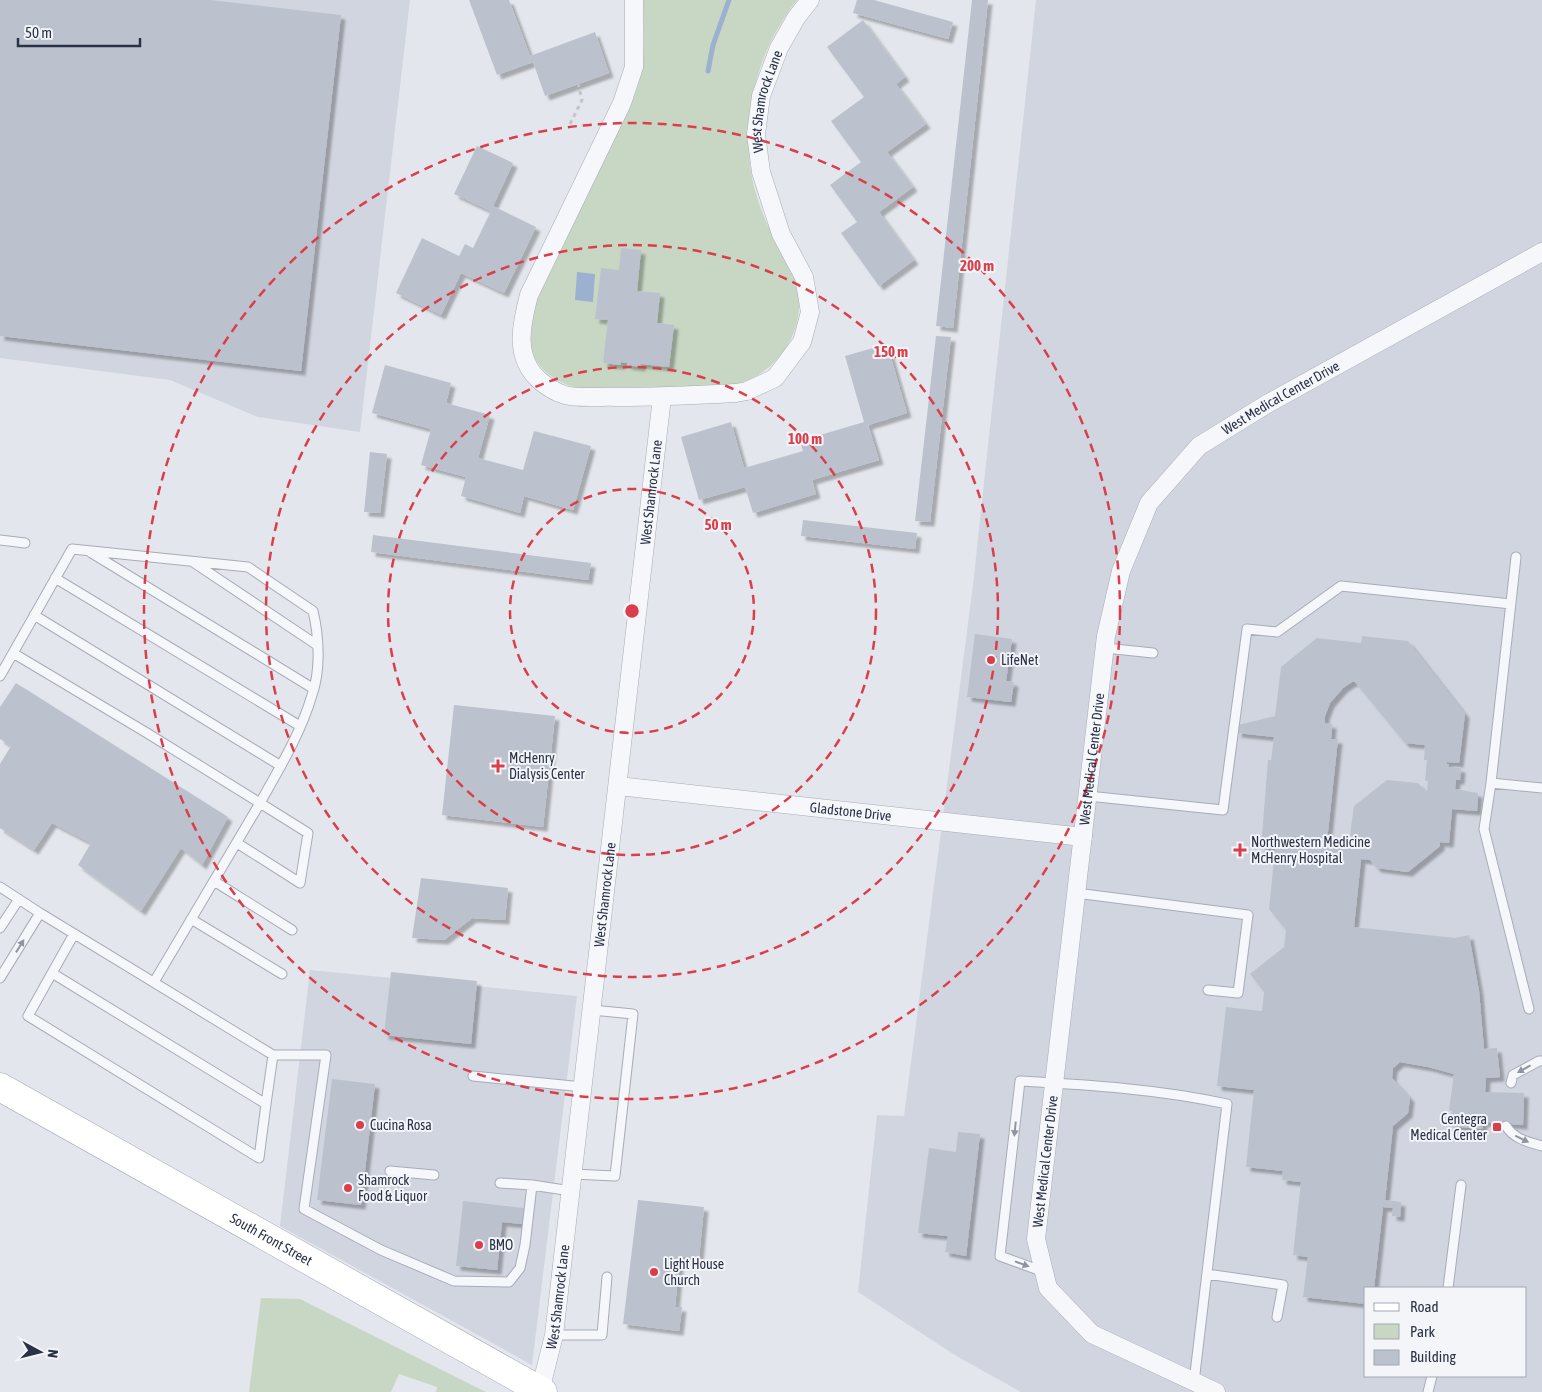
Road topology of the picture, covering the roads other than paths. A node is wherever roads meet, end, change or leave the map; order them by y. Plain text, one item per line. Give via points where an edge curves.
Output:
1 (634, 0) edge
2 (810, 0) edge
3 (1542, 252) edge
4 (662, 397) junction
5 (0, 540) edge
6 (25, 543) dead end
7 (88, 550) junction
8 (1516, 557) dead end
9 (192, 561) junction
10 (55, 578) junction
11 (1511, 604) junction
12 (34, 615) junction
13 (317, 646) junction
14 (1105, 648) junction
15 (13, 653) junction
16 (1153, 653) dead end
17 (0, 676) edge
18 (314, 689) junction
19 (300, 726) junction
20 (281, 766) junction
21 (1492, 783) junction
22 (618, 786) junction
23 (1542, 788) edge
24 (1088, 796) junction
25 (260, 803) junction
26 (1083, 837) junction
27 (236, 843) junction
28 (214, 881) junction
29 (0, 887) edge
30 (1076, 894) junction
31 (19, 899) junction
32 (40, 913) junction
33 (191, 919) junction
34 (0, 928) edge
35 (292, 930) dead end
36 (74, 934) junction
37 (52, 972) junction
38 (282, 974) dead end
39 (0, 978) edge
40 (154, 982) junction
41 (1208, 990) dead end
42 (1530, 1009) dead end
43 (592, 1010) junction
44 (273, 1055) junction
45 (1542, 1061) edge
46 (473, 1076) dead end
47 (1054, 1083) junction
48 (1511, 1083) dead end
49 (0, 1087) edge
50 (583, 1088) junction
51 (266, 1104) junction
52 (1506, 1126) dead end
53 (1542, 1146) edge
54 (390, 1171) dead end
55 (434, 1175) dead end
56 (572, 1182) junction
57 (500, 1183) dead end
58 (532, 1185) junction
59 (1461, 1185) dead end
60 (1044, 1272) junction
61 (1207, 1274) junction
62 (606, 1277) dead end
63 (1448, 1287) edge
64 (1277, 1317) dead end
65 (554, 1335) junction
66 (1432, 1377) edge
67 (1194, 1382) junction
68 (542, 1391) edge
69 (1216, 1392) edge
70 (1428, 1392) edge

1 - 4 street, West Shamrock Lane via 634,68 622,103 529,295 520,342 525,362 535,376 549,389 567,396
2 - 4 street, West Shamrock Lane via 779,48 761,96 756,134 760,172 781,234 804,277 810,312 802,342 775,378 747,391
3 - 14 street, West Medical Center Drive via 1267,404 1199,446 1149,502 1121,571
4 - 22 street, West Shamrock Lane
5 - 6 lane
7 - 9 lane
7 - 10 lane via 72,548
7 - 18 lane
8 - 11 lane
9 - 13 lane
9 - 13 lane via 248,568 313,611
10 - 12 lane
10 - 19 lane
11 - 21 lane
11 - 24 lane via 1341,586 1277,632 1247,629 1223,810
12 - 15 lane
12 - 20 lane
13 - 18 lane
14 - 16 lane
14 - 24 street, West Medical Center Drive
15 - 17 lane
15 - 25 lane
18 - 19 lane
19 - 20 lane
20 - 25 lane
21 - 23 lane
21 - 42 lane via 1484,829
22 - 26 street, Gladstone Drive
22 - 43 street, West Shamrock Lane
24 - 26 street, West Medical Center Drive
25 - 27 lane
25 - 27 lane via 308,833 300,883
26 - 30 street, West Medical Center Drive
27 - 28 lane
28 - 33 lane
28 - 35 lane
29 - 31 lane
30 - 41 lane via 1248,914 1238,993
30 - 47 street, West Medical Center Drive
31 - 32 lane
31 - 34 lane
32 - 36 lane
39 -> 32 lane
33 - 38 lane
33 - 40 lane
36 - 37 lane
36 - 40 lane
37 - 51 lane
37 - 51 lane via 28,1016 259,1158
40 - 44 lane
43 - 50 street, West Shamrock Lane
43 - 56 lane via 633,1014 615,1176
44 - 51 lane
44 - 58 lane via 326,1055 304,1209 381,1250 454,1281 509,1282 520,1268
45 -> 48 lane via 1513,1075
46 - 50 lane
47 - 60 street, West Medical Center Drive via 1036,1239
47 -> 60 lane via 1020,1081 1000,1256
47 - 61 lane via 1198,1097 1227,1104
49 - 68 main road, South Front Street
50 - 56 street, West Shamrock Lane
52 -> 53 lane via 1522,1140
54 - 55 lane
56 - 58 lane
56 - 65 street, West Shamrock Lane
57 - 58 lane
59 - 63 lane
60 - 67 street, West Medical Center Drive via 1048,1288 1092,1334
61 - 64 lane via 1284,1285
61 - 67 lane
62 - 65 lane via 602,1336
65 - 68 street, West Shamrock Lane
66 - 70 lane
67 - 69 street, West Medical Center Drive

